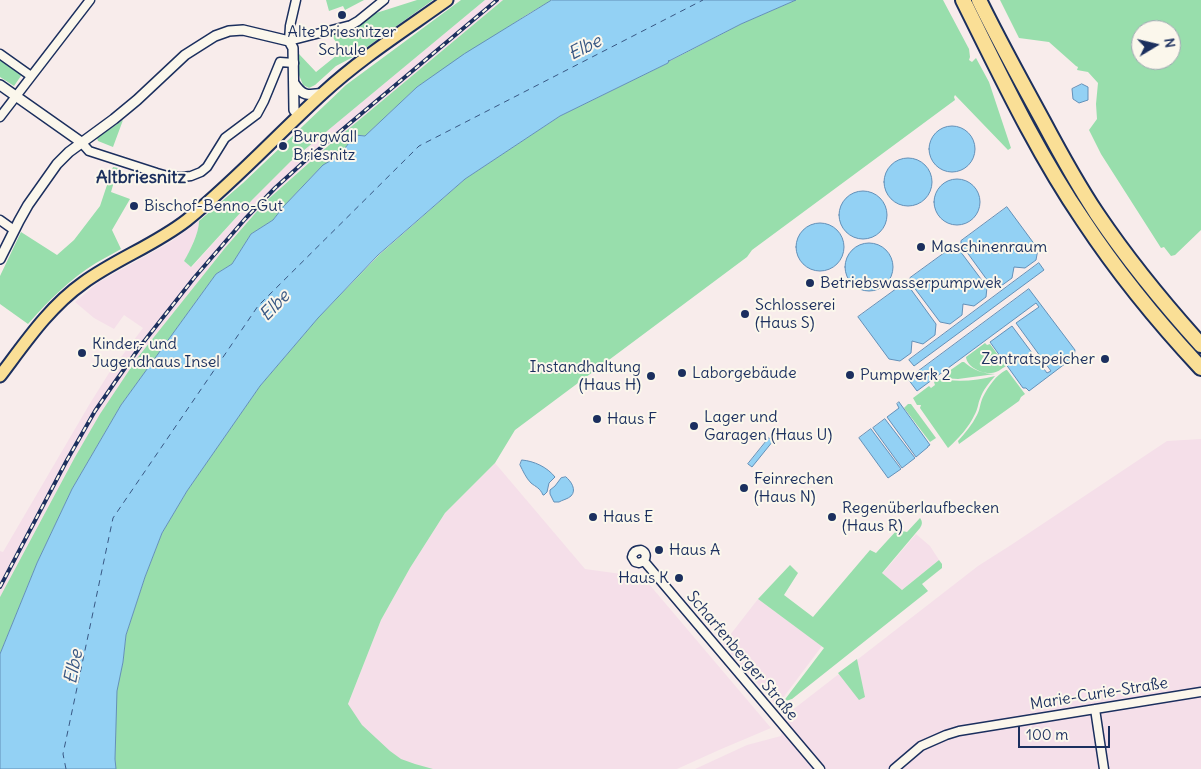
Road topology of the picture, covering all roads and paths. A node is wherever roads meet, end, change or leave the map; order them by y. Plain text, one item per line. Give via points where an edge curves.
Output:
1 (90, 0) edge
2 (296, 0) edge
3 (384, 0) edge
4 (447, 0) edge
5 (963, 0) edge
6 (979, 0) edge
7 (289, 41) junction
8 (0, 54) edge
9 (294, 63) junction
10 (31, 76) junction
11 (294, 82) junction
12 (0, 85) edge
13 (323, 93) junction
14 (16, 96) junction
15 (299, 116) junction
16 (0, 117) edge
17 (82, 142) junction
18 (0, 220) edge
19 (14, 230) junction
20 (0, 259) edge
21 (1201, 346) edge
22 (1201, 368) edge
23 (0, 376) edge
24 (644, 561) dead end
25 (1201, 692) edge
26 (1095, 709) junction
27 (820, 769) edge
28 (894, 769) edge
29 (1104, 769) edge

1 - 10 street
2 - 7 street
3 - 7 street via 351,25
4 - 13 main road via 360,62
5 - 22 highway via 1056,178 1082,220 1159,322
6 - 21 highway via 1097,214 1128,258
7 - 9 street
7 - 17 street via 243,30 215,36 185,56 137,100
8 - 10 street
9 - 11 street
9 - 17 street via 280,62 257,114 225,138 207,167 191,176 182,178 157,173 89,151
10 - 14 street
11 - 13 street via 304,93
11 - 15 street via 294,110
12 - 14 street
13 - 15 main road
14 - 16 street
14 - 17 street
15 - 23 main road via 236,178 185,221 104,268 70,294 52,310
17 - 19 street via 57,164
18 - 19 street
19 - 20 street
24 - 27 street, Scharfenberger Straße
25 - 26 street, Marie-Curie-Straße
26 - 28 street, Marie-Curie-Straße via 959,731 921,746
26 - 29 street

